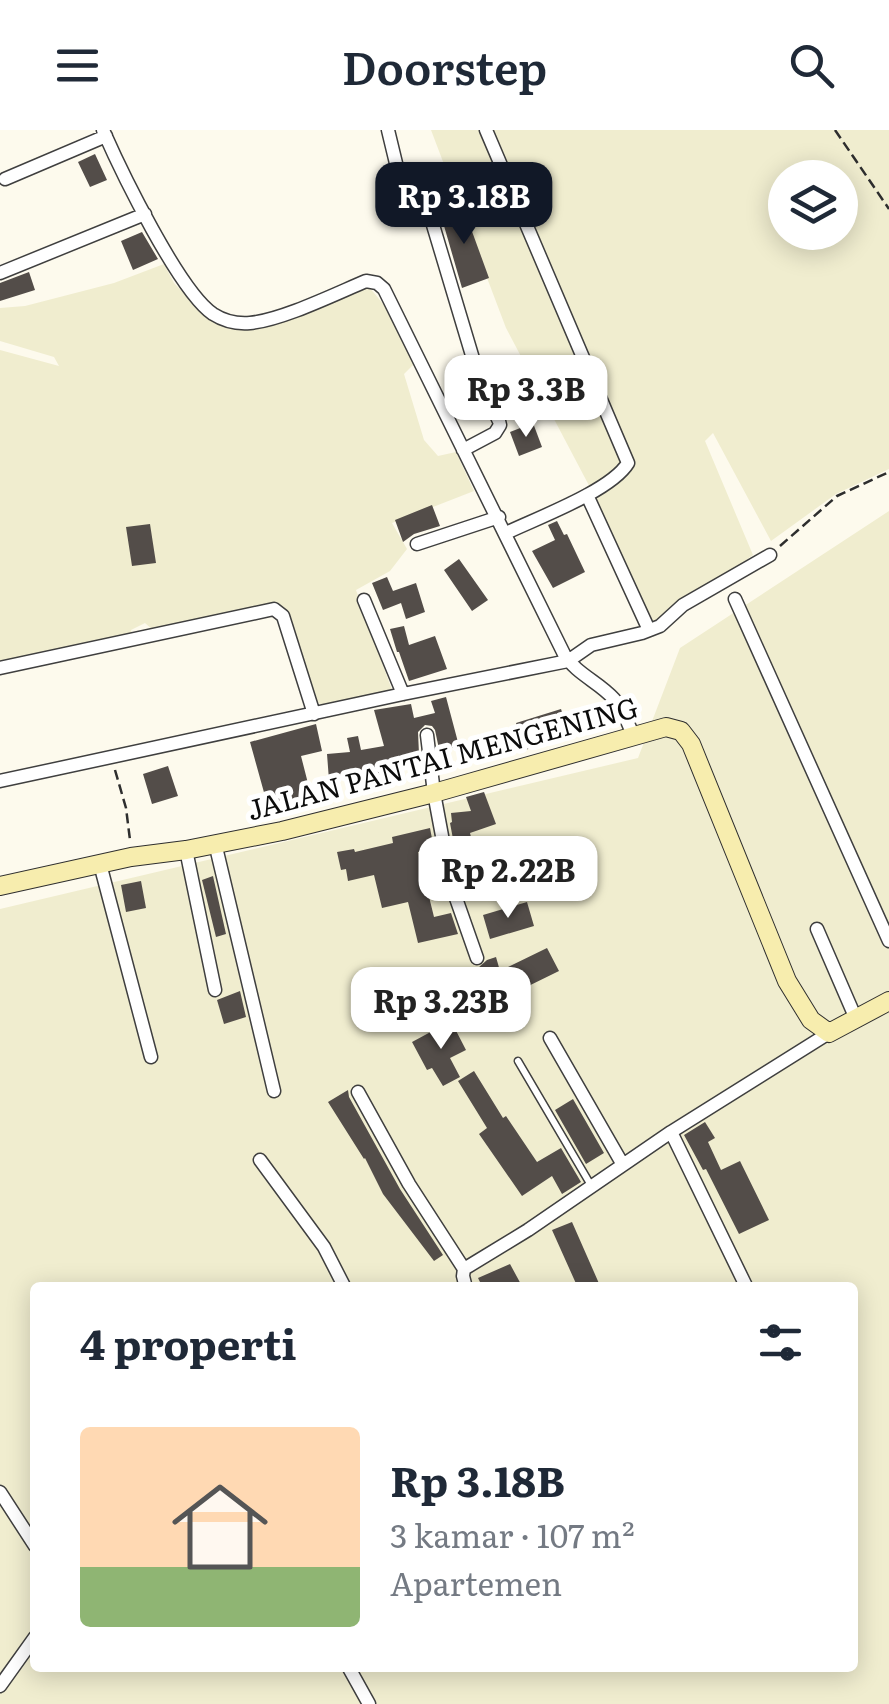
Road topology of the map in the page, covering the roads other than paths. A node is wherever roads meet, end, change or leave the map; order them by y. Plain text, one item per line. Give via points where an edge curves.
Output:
1 (388, 130) edge
2 (486, 130) edge
3 (105, 133) edge
4 (5, 179) dead end
5 (145, 214) junction
6 (0, 273) edge
7 (463, 450) junction
8 (587, 494) junction
9 (499, 517) junction
10 (506, 532) junction
11 (417, 544) dead end
12 (770, 555) road end
13 (734, 598) dead end
14 (364, 600) dead end
15 (650, 630) junction
16 (566, 658) junction
17 (0, 668) edge
18 (403, 694) junction
19 (314, 714) junction
20 (427, 735) dead end
21 (633, 736) junction
22 (0, 781) edge
23 (434, 793) junction
24 (215, 843) junction
25 (186, 850) junction
26 (100, 864) junction
27 (0, 886) edge
28 (817, 928) dead end
29 (889, 940) edge
30 (477, 958) dead end
31 (215, 990) dead end
32 (889, 1001) edge
33 (856, 1018) junction
34 (829, 1033) junction
35 (550, 1038) dead end
36 (151, 1057) dead end
37 (518, 1061) dead end
38 (274, 1092) dead end
39 (358, 1092) dead end
40 (671, 1132) junction
41 (260, 1160) dead end
42 (622, 1165) junction
43 (592, 1188) junction
44 (464, 1269) junction
45 (342, 1282) edge
46 (465, 1282) edge
47 (744, 1282) edge
48 (0, 1492) edge
49 (30, 1538) edge
50 (30, 1644) edge
51 (351, 1672) edge
52 (0, 1686) edge
53 (370, 1704) edge

1 - 7 street via 408,212 430,215 480,382 500,425
2 - 8 street via 628,463
3 - 4 street
3 - 5 street
5 - 6 street
5 - 7 street via 185,283 213,314 229,321 275,318 366,281 377,283
7 - 9 street
8 - 10 street
8 - 15 street
9 - 10 street
9 - 11 street
10 - 16 street
12 - 15 street
13 - 29 street
14 - 18 street
15 - 16 street
16 - 18 street
16 - 21 street via 613,698
17 - 19 street via 274,609 283,616
18 - 19 street
19 - 22 street
20 - 23 street
21 - 23 street, JALAN PANTAI MENGENING
21 - 34 street, JALAN PANTAI MENGENING via 666,727 686,736 787,980 812,1020
23 - 24 street, JALAN PANTAI MENGENING
23 - 30 street via 451,884
24 - 25 street, JALAN PANTAI MENGENING
24 - 38 street
25 - 26 street, JALAN PANTAI MENGENING
25 - 31 street
26 - 27 street, JALAN PANTAI MENGENING
26 - 36 street
28 - 33 street
32 - 33 street
33 - 34 street
34 - 40 street
35 - 42 street
37 - 43 lane
39 - 44 street
40 - 42 street
40 - 47 street
41 - 45 street
42 - 43 street
43 - 44 street
44 - 46 street
48 - 49 street
50 - 52 street
51 - 53 street

